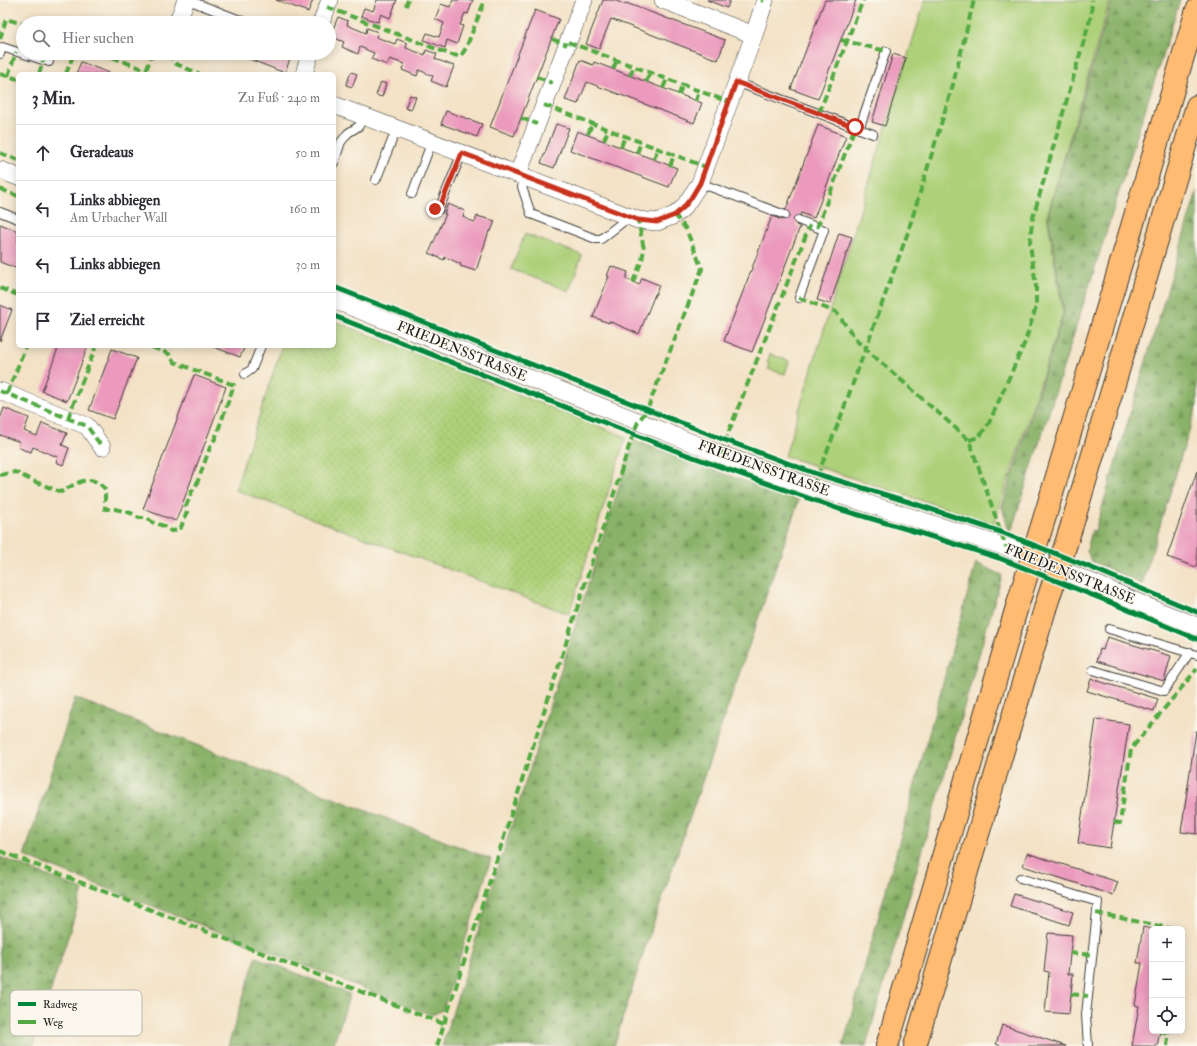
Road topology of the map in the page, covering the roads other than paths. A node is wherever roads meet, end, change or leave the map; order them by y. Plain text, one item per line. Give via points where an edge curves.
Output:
1 (187, 0) edge
2 (330, 0) edge
3 (584, 0) edge
4 (663, 0) edge
5 (765, 0) edge
6 (1197, 10) edge
7 (180, 16) edge
8 (229, 16) edge
9 (324, 16) edge
10 (754, 36) junction
11 (16, 51) edge
12 (886, 51) dead end
13 (0, 54) edge
14 (43, 60) edge
15 (308, 60) edge
16 (49, 62) dead end
17 (305, 72) edge
18 (736, 82) junction
19 (336, 106) edge
20 (1197, 106) edge
21 (364, 116) junction
22 (397, 128) junction
23 (860, 129) junction
24 (873, 134) dead end
25 (432, 141) junction
26 (462, 153) junction
27 (336, 162) edge
28 (0, 170) edge
29 (522, 175) junction
30 (16, 176) edge
31 (376, 180) dead end
32 (700, 183) junction
33 (412, 194) dead end
34 (435, 209) dead end
35 (0, 212) edge
36 (785, 214) dead end
37 (630, 217) junction
38 (16, 218) edge
39 (798, 220) dead end
40 (799, 298) dead end
41 (336, 301) edge
42 (260, 348) edge
43 (245, 374) dead end
44 (0, 391) edge
45 (102, 447) dead end
46 (1197, 626) edge
47 (1109, 629) dead end
48 (1193, 654) edge
49 (1092, 670) dead end
50 (1020, 878) dead end
51 (887, 1046) edge
52 (914, 1046) edge
53 (1088, 1046) edge

1 - 7 street
1 - 8 lane
2 - 9 street
3 - 29 street
4 - 10 street
5 - 10 street
6 - 51 highway, bridge
10 - 18 street
11 - 13 lane via 2,47
12 - 23 lane
14 - 16 lane
15 - 17 street
18 - 23 lane
18 - 32 street
19 - 21 street
20 - 52 highway, bridge
21 - 22 street
21 - 27 lane via 359,126 341,142
22 - 25 street
22 - 31 lane
23 - 24 lane
25 - 26 street
25 - 33 lane
26 - 29 street
26 - 34 lane via 439,209
28 - 30 street
29 - 37 street
29 - 37 lane via 522,187 531,214 596,239 601,239
32 - 36 lane
32 - 37 street via 684,207 675,215 657,222
35 - 38 lane
39 - 40 lane via 824,230
41 - 46 street, FRIEDENSSTRASSE via 720,454 813,487 1006,547
42 - 43 lane via 252,369
44 - 45 street via 87,426
47 - 48 lane
48 - 49 lane via 1164,691
50 - 53 lane via 1098,902 1086,1016

